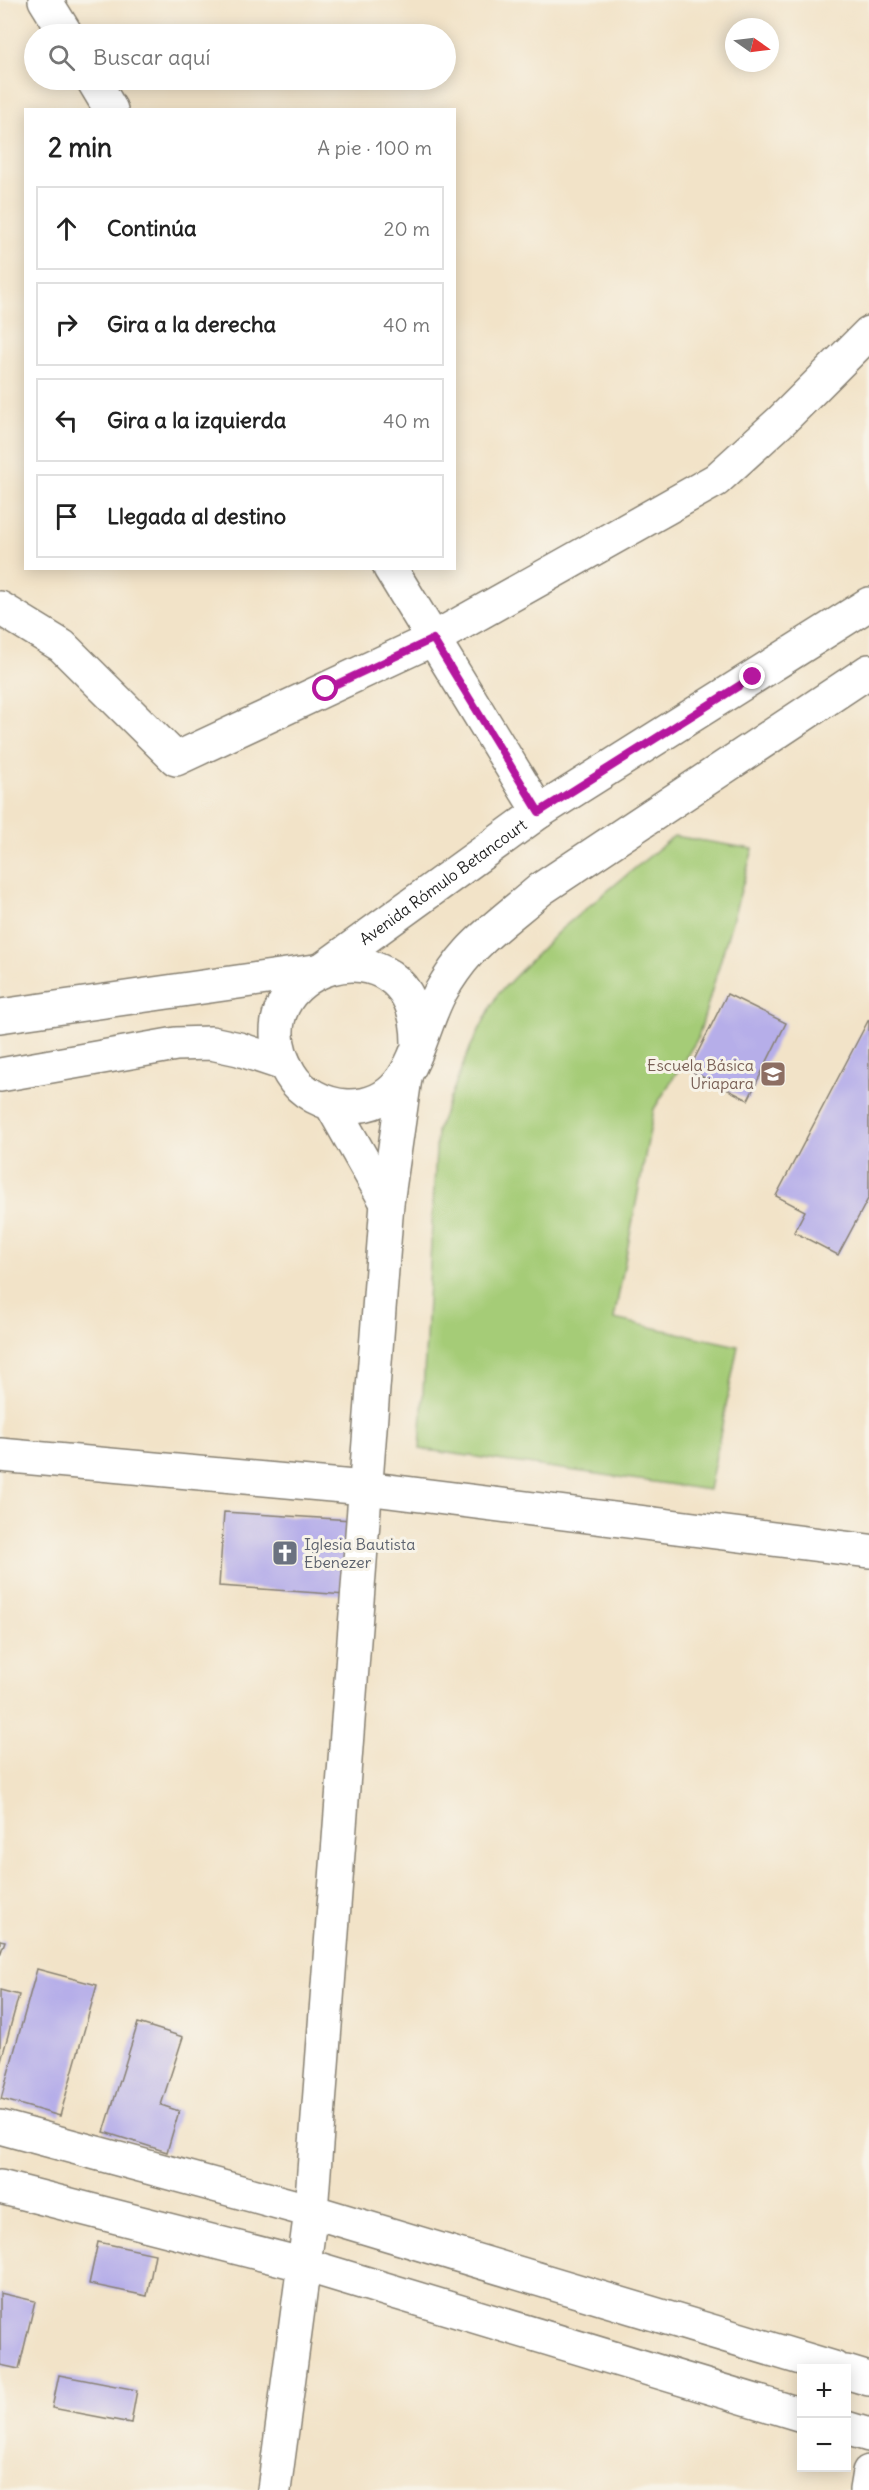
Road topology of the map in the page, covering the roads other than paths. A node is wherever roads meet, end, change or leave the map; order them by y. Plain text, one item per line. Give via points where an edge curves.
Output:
1 (45, 0) edge
2 (60, 24) edge
3 (99, 90) edge
4 (110, 108) edge
5 (869, 333) edge
6 (391, 570) edge
7 (869, 604) edge
8 (0, 608) edge
9 (433, 639) junction
10 (869, 671) edge
11 (539, 812) junction
12 (322, 970) junction
13 (0, 1016) edge
14 (418, 1044) junction
15 (284, 1064) junction
16 (0, 1075) edge
17 (405, 1078) junction
18 (331, 1104) junction
19 (387, 1203) junction
20 (0, 1455) edge
21 (365, 1488) junction
22 (869, 1551) edge
23 (0, 2127) edge
24 (0, 2187) edge
25 (311, 2211) junction
26 (305, 2265) junction
27 (821, 2364) edge
28 (851, 2374) edge
29 (869, 2379) edge
30 (797, 2414) edge
31 (851, 2430) edge
32 (869, 2435) edge
33 (869, 2472) edge
34 (274, 2490) edge
35 (866, 2490) edge

1 - 2 street
3 - 4 street
5 - 9 street via 716,480
6 - 9 street
7 - 11 street, Avenida Rómulo Betancourt
8 - 9 street via 62,646 176,759
9 - 11 street
10 - 14 street via 541,889 469,952 440,993
11 - 12 street, Avenida Rómulo Betancourt
12 - 13 street
12 - 14 street via 357,964 391,979 414,1008
12 - 15 street via 295,988 280,1016 279,1049
14 - 17 street
15 - 16 street via 211,1043 176,1044
15 - 18 street via 303,1090
17 - 18 street via 379,1099 348,1106
17 - 19 street
18 - 19 street
19 - 21 street
20 - 21 street
21 - 22 street
21 - 25 street
23 - 25 street
24 - 26 street
25 - 26 street
25 - 27 street
26 - 30 street
26 - 34 street
28 - 29 street
31 - 32 street
33 - 35 street

